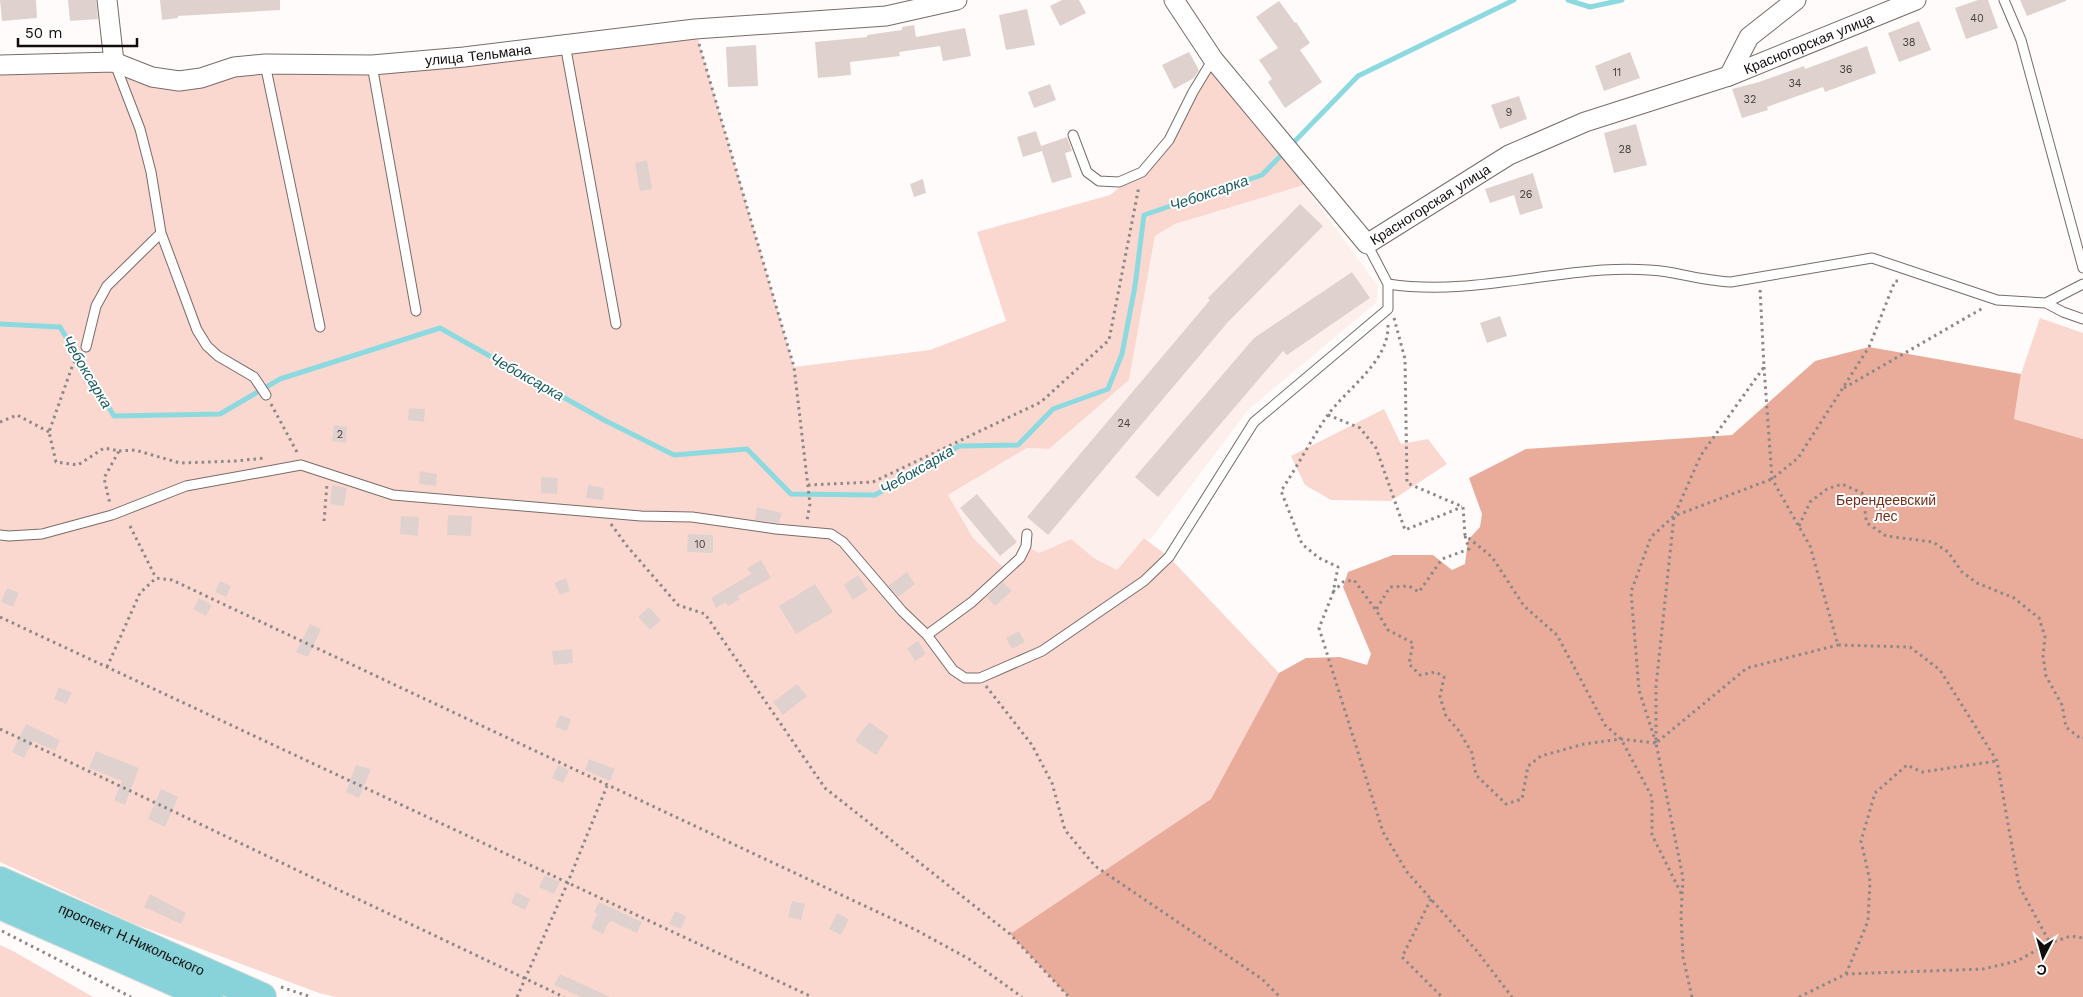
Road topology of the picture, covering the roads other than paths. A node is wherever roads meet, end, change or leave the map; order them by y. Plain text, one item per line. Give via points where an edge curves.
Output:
1 (107, 0) edge
2 (957, 0) edge
3 (1174, 0) edge
4 (1796, 0) edge
5 (1916, 0) edge
6 (2004, 0) edge
7 (565, 44) junction
8 (1213, 59) junction
9 (114, 62) junction
10 (265, 64) junction
11 (0, 65) edge
12 (372, 65) junction
13 (1729, 76) junction
14 (1073, 135) dead end
15 (160, 232) junction
16 (1367, 244) junction
17 (2083, 268) edge
18 (1388, 284) junction
19 (2083, 284) edge
20 (2046, 303) junction
21 (416, 311) dead end
22 (2083, 318) edge
23 (616, 324) dead end
24 (320, 327) dead end
25 (86, 347) dead end
26 (266, 395) road end
27 (1028, 534) dead end
28 (0, 535) edge
29 (927, 635) junction
30 (0, 881) edge
31 (0, 905) edge
32 (209, 997) edge
33 (262, 997) edge

1 - 9 street
2 - 7 street, улица Тельмана via 886,16 695,30
3 - 8 street, Красногорская улица
4 - 13 street, Красногорская улица via 1749,37
5 - 13 street, Красногорская улица
6 - 17 lane via 2021,40
7 - 12 street, улица Тельмана
7 - 23 lane
8 - 14 lane via 1169,140 1142,172 1119,182 1099,181 1087,172
8 - 16 street, Красногорская улица
9 - 10 street, улица Тельмана via 152,77 179,81 201,78 234,67
9 - 11 street, улица Тельмана
9 - 15 lane via 140,128
10 - 12 street, улица Тельмана
10 - 24 lane
12 - 21 lane
13 - 16 street, Красногорская улица via 1585,122 1509,155
15 - 25 lane via 106,286 96,306
15 - 26 lane via 196,330 218,356 259,382
16 - 18 lane
18 - 20 lane via 1410,288 1484,286 1604,270 1666,272 1731,282 1872,258 1997,300
18 - 29 lane via 1388,309 1254,422 1169,557 1144,581 1042,651 980,678 965,678 953,670
19 - 20 lane
20 - 22 lane
27 - 29 lane via 1020,558 972,602
28 - 29 lane via 42,534 112,515 186,486 301,465 394,495 640,516 692,517 831,534 843,542
30 - 33 main road, проспект Н.Никольского
31 - 32 main road, проспект Н.Никольского

